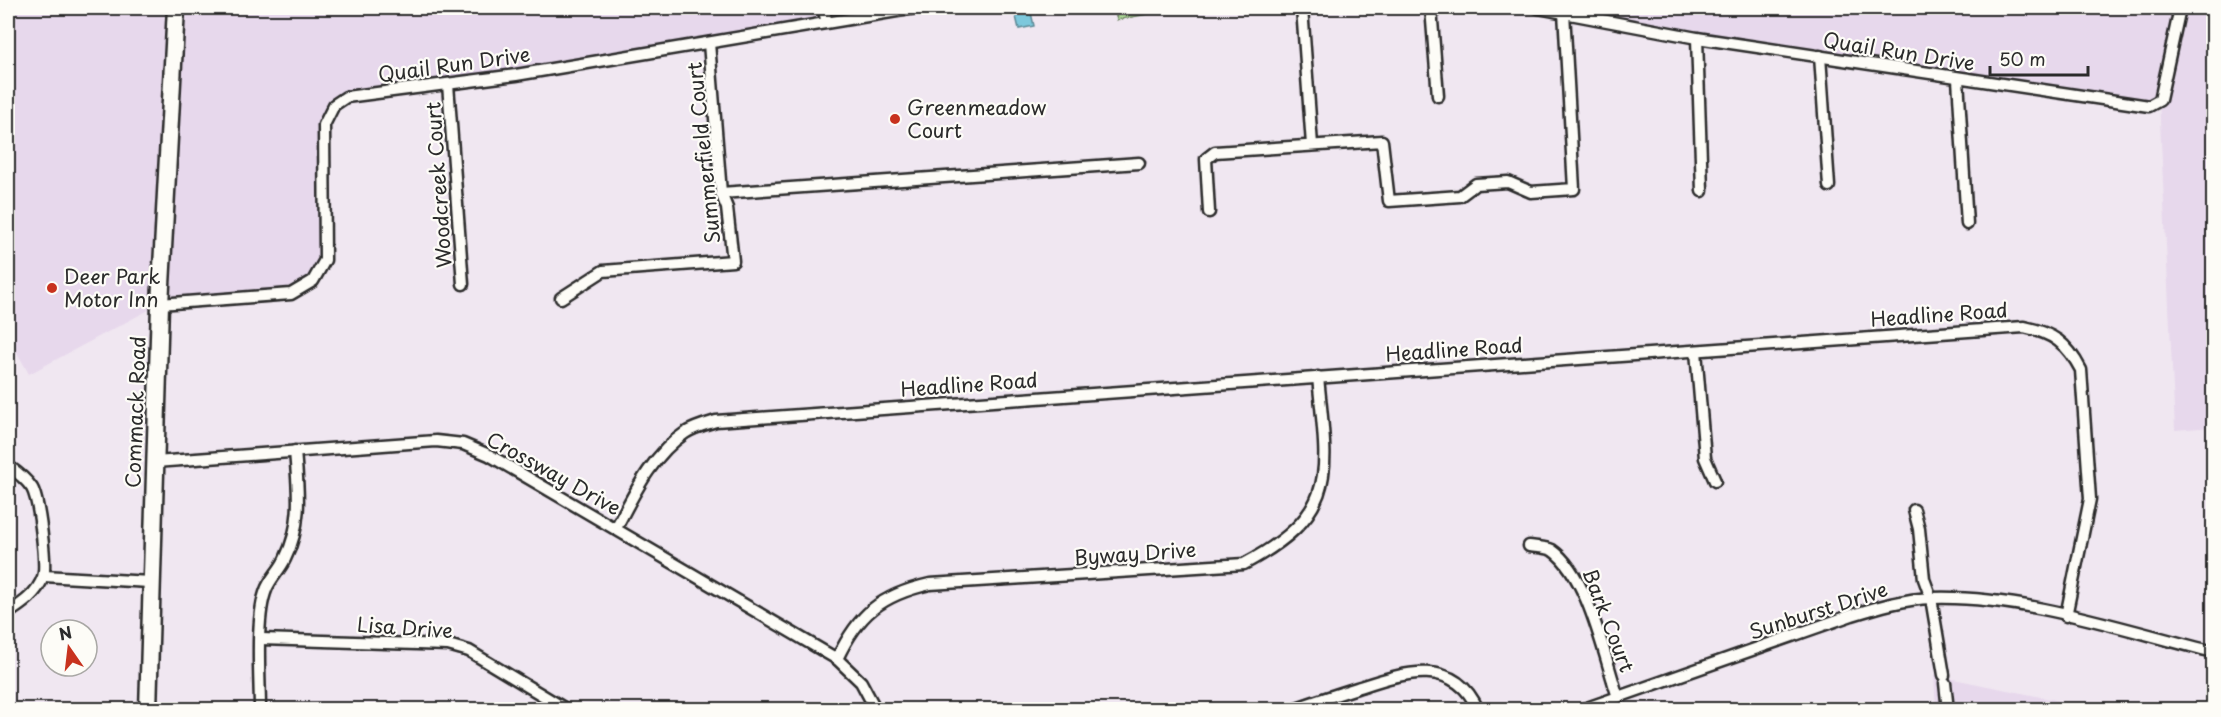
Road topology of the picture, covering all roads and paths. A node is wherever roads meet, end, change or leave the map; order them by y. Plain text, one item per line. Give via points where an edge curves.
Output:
1 (176, 8) edge
2 (823, 8) edge
3 (915, 8) edge
4 (1302, 8) edge
5 (1431, 8) edge
6 (1538, 8) edge
7 (2180, 8) edge
8 (1564, 12) junction
9 (827, 22) junction
10 (1697, 38) junction
11 (708, 43) junction
12 (1820, 56) junction
13 (1958, 79) junction
14 (448, 84) junction
15 (1438, 96) dead end
16 (1312, 145) junction
17 (1139, 163) dead end
18 (1828, 186) dead end
19 (1702, 190) dead end
20 (721, 193) junction
21 (1209, 212) dead end
22 (1967, 224) dead end
23 (463, 284) dead end
24 (561, 298) dead end
25 (160, 304) junction
26 (1696, 351) junction
27 (1318, 377) junction
28 (295, 451) junction
29 (154, 462) junction
30 (8, 466) edge
31 (1715, 481) dead end
32 (1914, 510) dead end
33 (616, 528) junction
34 (1529, 546) dead end
35 (44, 576) junction
36 (150, 582) junction
37 (1931, 598) junction
38 (8, 613) edge
39 (2066, 616) junction
40 (261, 639) junction
41 (2214, 652) edge
42 (837, 659) junction
43 (1618, 697) junction
44 (148, 710) edge
45 (260, 710) edge
46 (567, 710) edge
47 (876, 710) edge
48 (1291, 710) edge
49 (1478, 710) edge
50 (1581, 710) edge
51 (1948, 710) edge

1 - 25 main road, Commack Road
2 - 9 street
3 - 9 street, Quail Run Drive
4 - 16 street
5 - 15 street
6 - 8 street, Quail Run Drive
7 - 13 street, Quail Run Drive via 2160,100 2149,106
8 - 10 street, Quail Run Drive
8 - 16 street via 1574,189 1531,192 1508,182 1476,184 1460,196 1389,201 1382,141
9 - 11 street, Quail Run Drive
10 - 12 street, Quail Run Drive
10 - 19 street
11 - 14 street, Quail Run Drive
11 - 20 street, Summerfield Court
12 - 13 street, Quail Run Drive
12 - 18 street
13 - 22 street
14 - 23 street, Woodcreek Court
14 - 25 street, Quail Run Drive via 346,97 334,105 323,137 325,260 313,281 291,294
16 - 21 street via 1215,152 1206,159
17 - 20 street
20 - 24 street, Summerfield Court via 727,208 733,261 603,271
25 - 29 main road, Commack Road
26 - 27 street, Headline Road
26 - 31 street via 1705,458
26 - 39 street, Headline Road via 1972,329 2024,327 2047,332 2072,352 2081,370 2090,499
27 - 33 street, Headline Road via 716,421 687,432 664,450 637,488
27 - 42 street, Byway Drive via 1326,462 1321,490 1305,520 1276,547 1244,564 930,584 907,590 864,614 849,633
28 - 29 street, Crossway Drive
28 - 33 street, Crossway Drive via 436,441 464,444
28 - 40 street via 300,508 292,543 266,590
29 - 36 main road, Commack Road
30 - 35 street via 32,489 39,507
32 - 37 street via 1924,579
33 - 42 street, Crossway Drive
34 - 43 street, Bark Court via 1550,549 1568,564
35 - 36 street
35 - 38 street via 28,600
36 - 44 main road, Commack Road
37 - 39 street, Sunburst Drive via 2001,601
37 - 43 street, Sunburst Drive via 1895,602 1852,615
37 - 51 street
39 - 41 street, Sunburst Drive
40 - 45 street
40 - 46 street, Lisa Drive via 448,645 469,651
42 - 47 street, Crossway Drive via 861,682
43 - 50 street, Sunburst Drive
48 - 49 street via 1404,672 1437,673 1457,682 1473,698

